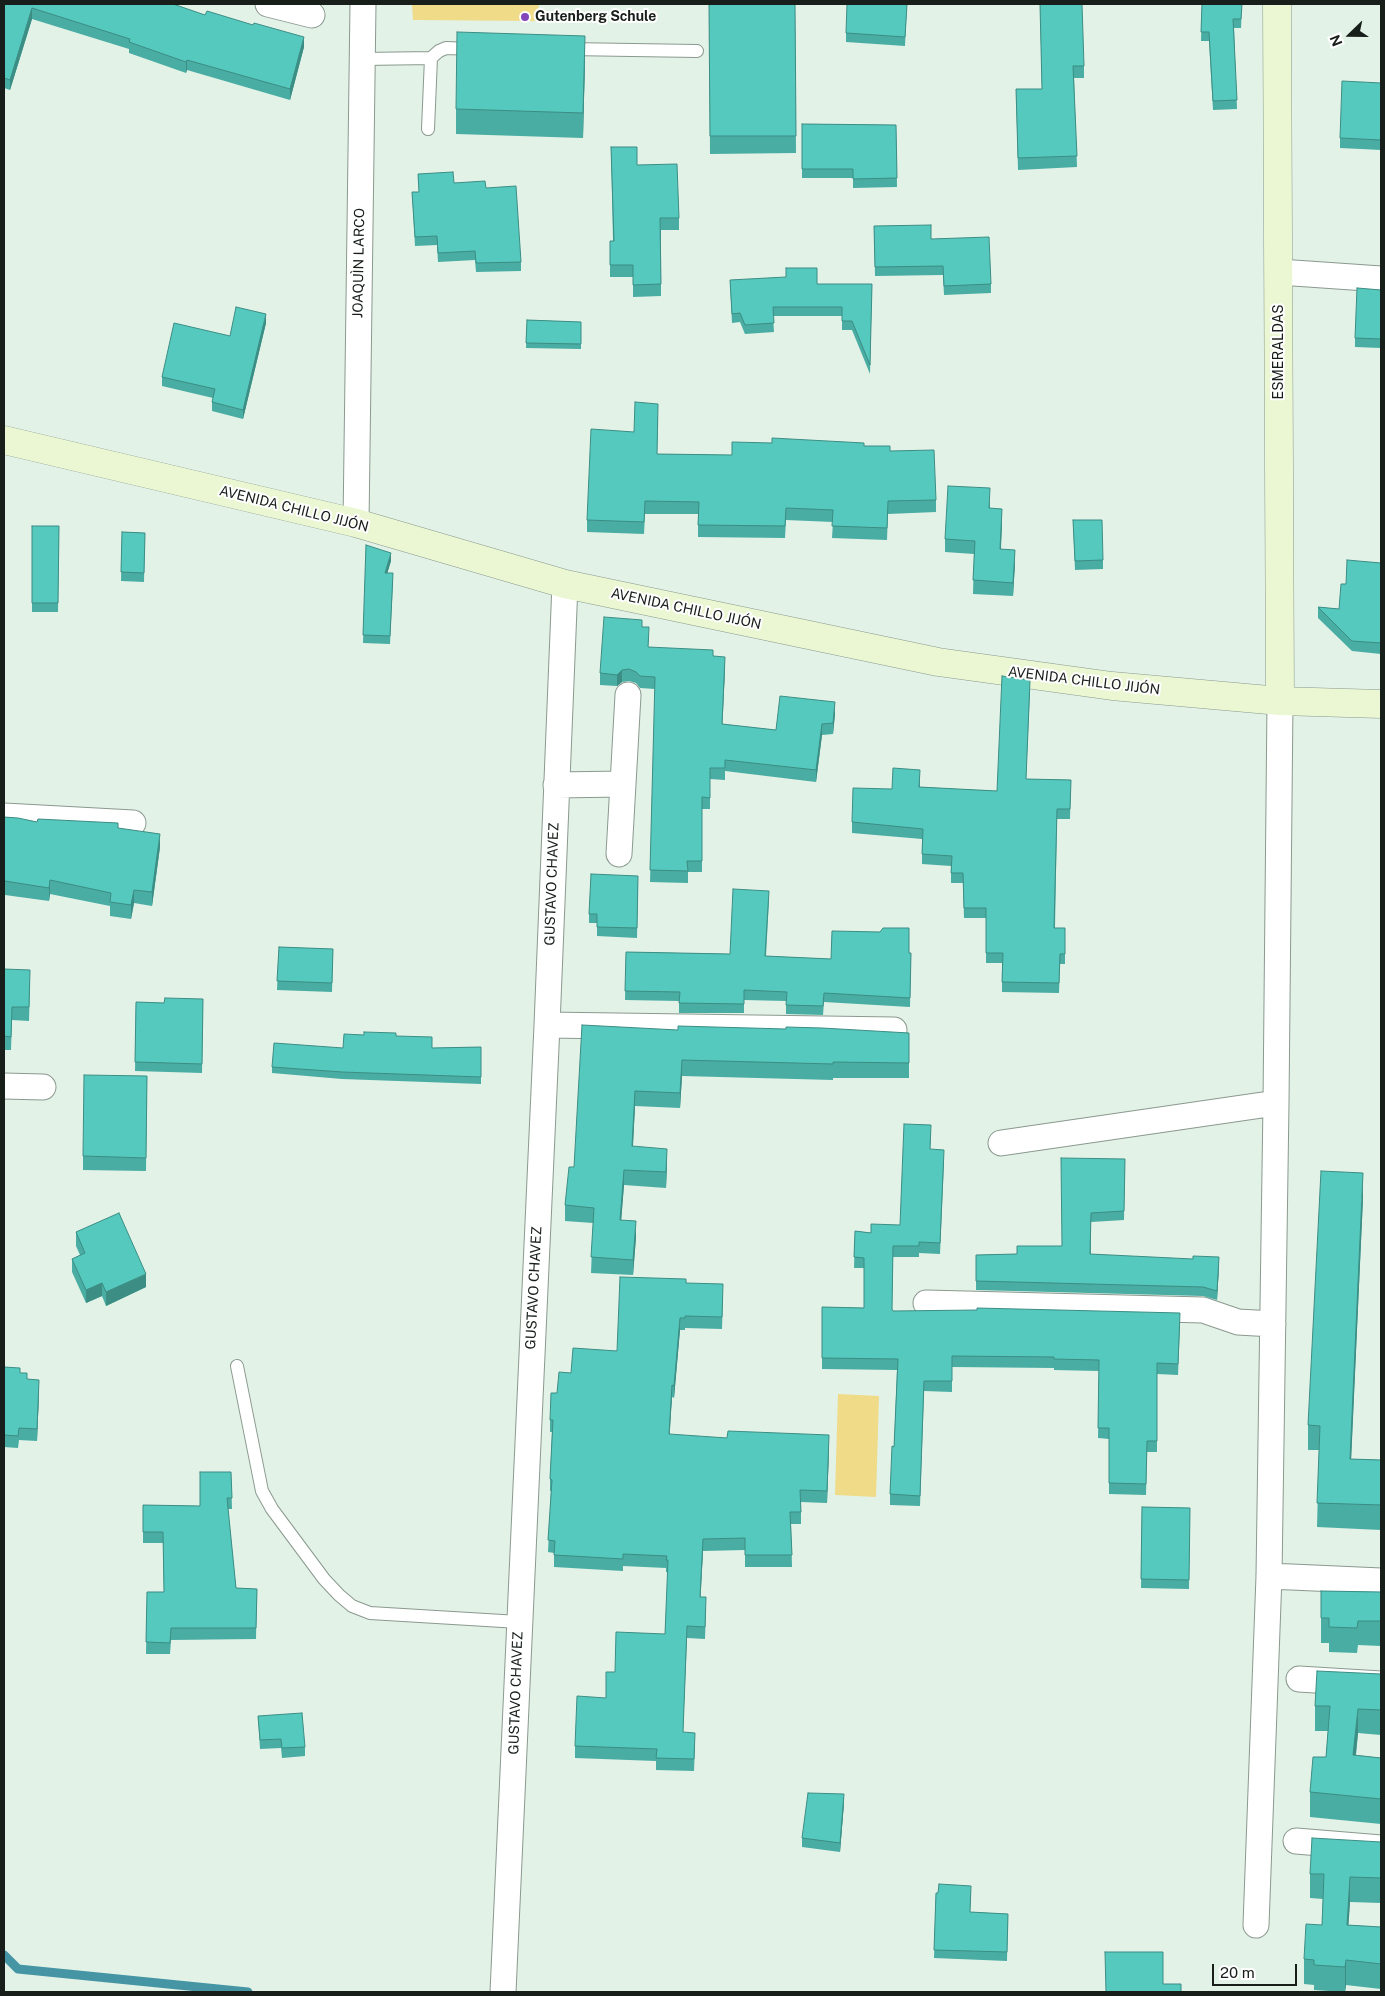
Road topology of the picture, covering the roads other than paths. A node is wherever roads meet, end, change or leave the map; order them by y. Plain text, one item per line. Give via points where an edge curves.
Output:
1 (268, 4) edge
2 (362, 4) edge
3 (1277, 4) edge
4 (312, 14) dead end
5 (484, 49) edge
6 (552, 49) edge
7 (696, 51) dead end
8 (431, 58) junction
9 (362, 59) junction
10 (428, 129) dead end
11 (1279, 272) junction
12 (1381, 279) edge
13 (4, 440) edge
14 (356, 523) junction
15 (564, 584) junction
16 (628, 695) dead end
17 (1280, 701) junction
18 (1381, 704) edge
19 (623, 784) junction
20 (556, 785) junction
21 (4, 816) edge
22 (133, 822) dead end
23 (619, 854) dead end
24 (547, 1025) junction
25 (894, 1030) edge
26 (4, 1086) edge
27 (43, 1087) dead end
28 (1276, 1103) junction
29 (1001, 1143) dead end
30 (926, 1302) dead end
31 (1273, 1324) junction
32 (238, 1366) dead end
33 (1269, 1576) junction
34 (1381, 1581) edge
35 (519, 1622) junction
36 (1299, 1678) dead end
37 (1381, 1684) edge
38 (1296, 1841) dead end
39 (1381, 1848) edge
40 (1256, 1925) dead end
41 (503, 1992) edge

1 - 4 street
2 - 9 street, JOAQUÌN LARCO
3 - 11 street, ESMERALDAS
5 - 8 lane via 446,48
6 - 7 lane
8 - 9 lane
8 - 10 lane
9 - 14 street, JOAQUÌN LARCO
11 - 12 street
11 - 17 street, ESMERALDAS
13 - 14 street, AVENIDA CHILLO JIJÓN
14 - 15 street, AVENIDA CHILLO JIJÓN
15 - 17 street, AVENIDA CHILLO JIJÓN via 938,662 1112,686
15 - 20 street, GUSTAVO CHAVEZ
16 - 19 street
17 - 18 street, AVENIDA CHILLO JIJÓN
17 - 28 street
19 - 20 street
19 - 23 street
20 - 24 street, GUSTAVO CHAVEZ
21 - 22 street
24 - 25 street
24 - 35 street, GUSTAVO CHAVEZ
26 - 27 street
28 - 29 street
28 - 31 street
30 - 31 street via 1203,1310 1238,1322
31 - 33 street
32 - 35 lane via 262,1491 272,1510 339,1595 352,1606 370,1614
33 - 34 street
33 - 40 street
35 - 41 street, GUSTAVO CHAVEZ
36 - 37 street
38 - 39 street

